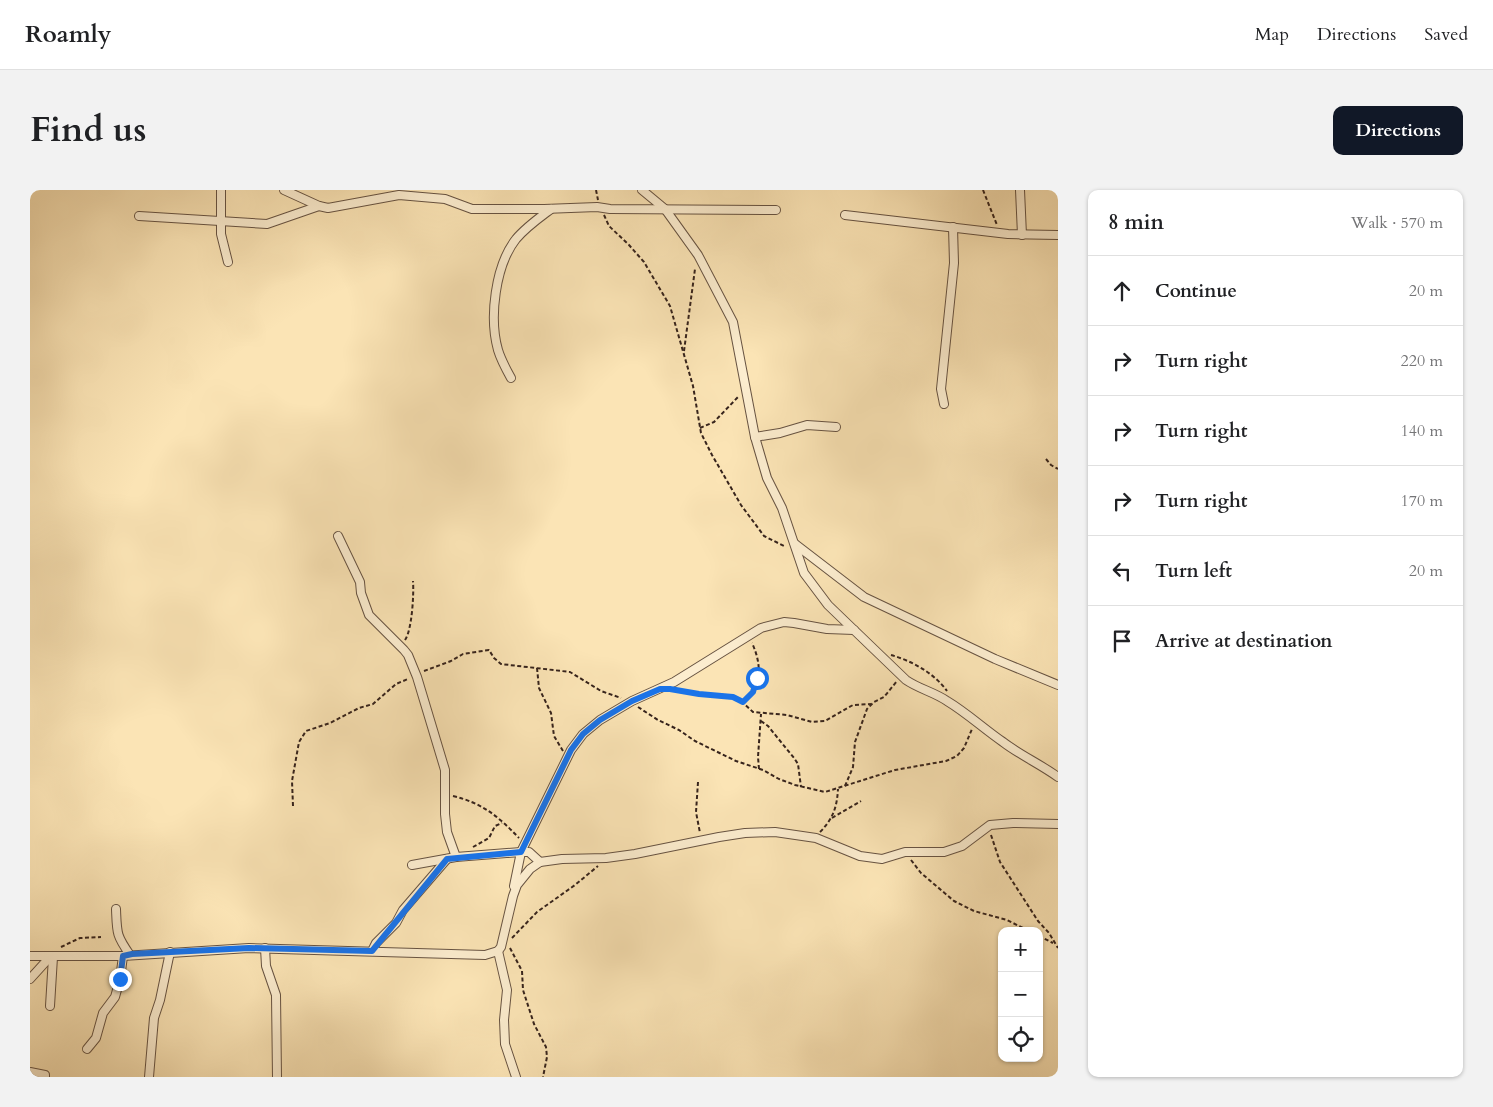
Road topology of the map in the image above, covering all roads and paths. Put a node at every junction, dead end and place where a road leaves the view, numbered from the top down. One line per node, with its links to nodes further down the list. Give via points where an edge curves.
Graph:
1 (221, 190): 13 (street)
2 (284, 190): 6 (street)
3 (642, 190): 9 (street)
4 (983, 190): 15 (path)
5 (1020, 190): 16 (street)
6 (319, 206): 8 (street, via 328,208 399,195 445,199 472,209); 13 (street, via 267,224)
7 (602, 208): 8 (street); 9 (street); 20 (path, via 609,226 636,252 663,293)
8 (552, 209): 21 (street, via 517,239 505,257 500,274 495,305 496,333 502,362)
9 (665, 209): 10 (street); 18 (street)
10 (776, 210)
11 (845, 215): 14 (street)
12 (139, 216): 13 (street)
13 (220, 222): 19 (street)
14 (953, 227): 15 (street); 23 (street, via 954,263 941,388)
15 (1000, 232): 16 (street)
16 (1022, 235): 17 (street)
17 (1058, 235)
18 (698, 255): 20 (path); 26 (street, via 733,322)
19 (228, 262)
20 (684, 353): 25 (path)
21 (511, 378)
22 (740, 395): 25 (path, via 714,422)
23 (944, 404)
24 (836, 427): 26 (street, via 806,425)
25 (700, 428): 30 (path, via 733,492 764,536)
26 (755, 437): 30 (street, via 767,478)
27 (1046, 459): 28 (path)
28 (1058, 469)
29 (338, 536): 34 (street, via 360,582 369,615)
30 (796, 548): 32 (street, via 804,573 828,605); 39 (street, via 831,570 864,597 995,660)
31 (413, 581): 34 (path, via 413,618 406,638)
32 (854, 630): 33 (street, via 784,622 760,628); 35 (street)
33 (747, 636): 41 (street, via 674,682); 42 (path, via 756,651 759,671 753,692)
34 (399, 645): 38 (street, via 408,656)
35 (874, 650): 37 (street); 44 (path, via 904,659 930,673 945,688)
36 (537, 668): 38 (path, via 501,664 491,651 478,651 432,667); 41 (path, via 570,672 601,691); 48 (path, via 539,688 551,713 554,736)
37 (901, 676): 43 (path, via 884,697); 44 (street)
38 (417, 678): 55 (street, via 445,770); 57 (path, via 396,684 373,704 306,731 299,742 292,781)
39 (1058, 686)
40 (677, 690): 42 (path, via 733,697)
41 (632, 701): 48 (street, via 583,734); 49 (path, via 695,741)
42 (743, 702): 45 (path, via 753,712)
43 (871, 704): 45 (path, via 853,706 832,718 818,721); 52 (path, via 855,742 853,767)
44 (955, 706): 46 (street)
45 (762, 713): 47 (path)
46 (976, 720): 50 (street, via 1002,742); 52 (path, via 957,756 895,770)
47 (761, 721): 49 (path); 53 (path, via 798,764)
48 (568, 756): 64 (street)
49 (759, 769): 53 (path)
50 (1058, 777)
51 (698, 782): 63 (path, via 696,812)
52 (846, 786): 54 (path)
53 (802, 787): 54 (path, via 825,792)
54 (838, 788): 58 (path)
55 (446, 794): 59 (path, via 482,806); 66 (street, via 448,832)
56 (861, 801): 58 (path)
57 (293, 806)
58 (832, 818): 62 (path)
59 (503, 822): 64 (path); 67 (path, via 495,826 491,836 473,846)
60 (1058, 824): 61 (street)
61 (990, 826): 65 (street, via 962,846 944,852); 78 (path, via 1000,862)
62 (816, 838): 63 (street, via 775,832); 65 (street, via 860,856 882,859)
63 (702, 840): 68 (street)
64 (523, 848): 67 (street); 70 (street); 72 (street)
65 (905, 852): 74 (path, via 921,873 954,901)
66 (456, 857): 67 (street); 69 (street)
67 (465, 857)
68 (606, 858): 70 (street); 77 (path)
69 (447, 859): 71 (street); 81 (street)
70 (540, 862): 72 (street, via 524,874)
71 (412, 865)
72 (513, 896): 77 (street)
73 (116, 910): 85 (street, via 118,935)
74 (1020, 927)
75 (101, 937): 86 (path, via 80,938 56,949)
76 (1043, 938): 78 (path)
77 (505, 941): 82 (street); 95 (path, via 522,971 523,990 534,1024 546,1047)
78 (1054, 943): 80 (path)
79 (265, 948): 81 (street); 83 (street); 93 (street, via 266,966 276,995)
80 (1058, 948)
81 (372, 951): 82 (street, via 485,955)
82 (498, 951): 94 (street, via 507,990 505,1044)
83 (170, 952): 85 (street); 92 (street, via 154,1018)
84 (30, 956): 86 (street)
85 (126, 956): 86 (street); 89 (street, via 115,997 103,1013 96,1038)
86 (50, 957): 87 (street); 88 (street)
87 (30, 979)
88 (50, 1006)
89 (87, 1049)
90 (30, 1072): 91 (street)
91 (45, 1077)
92 (148, 1077)
93 (277, 1077)
94 (516, 1077)
95 (543, 1077)

